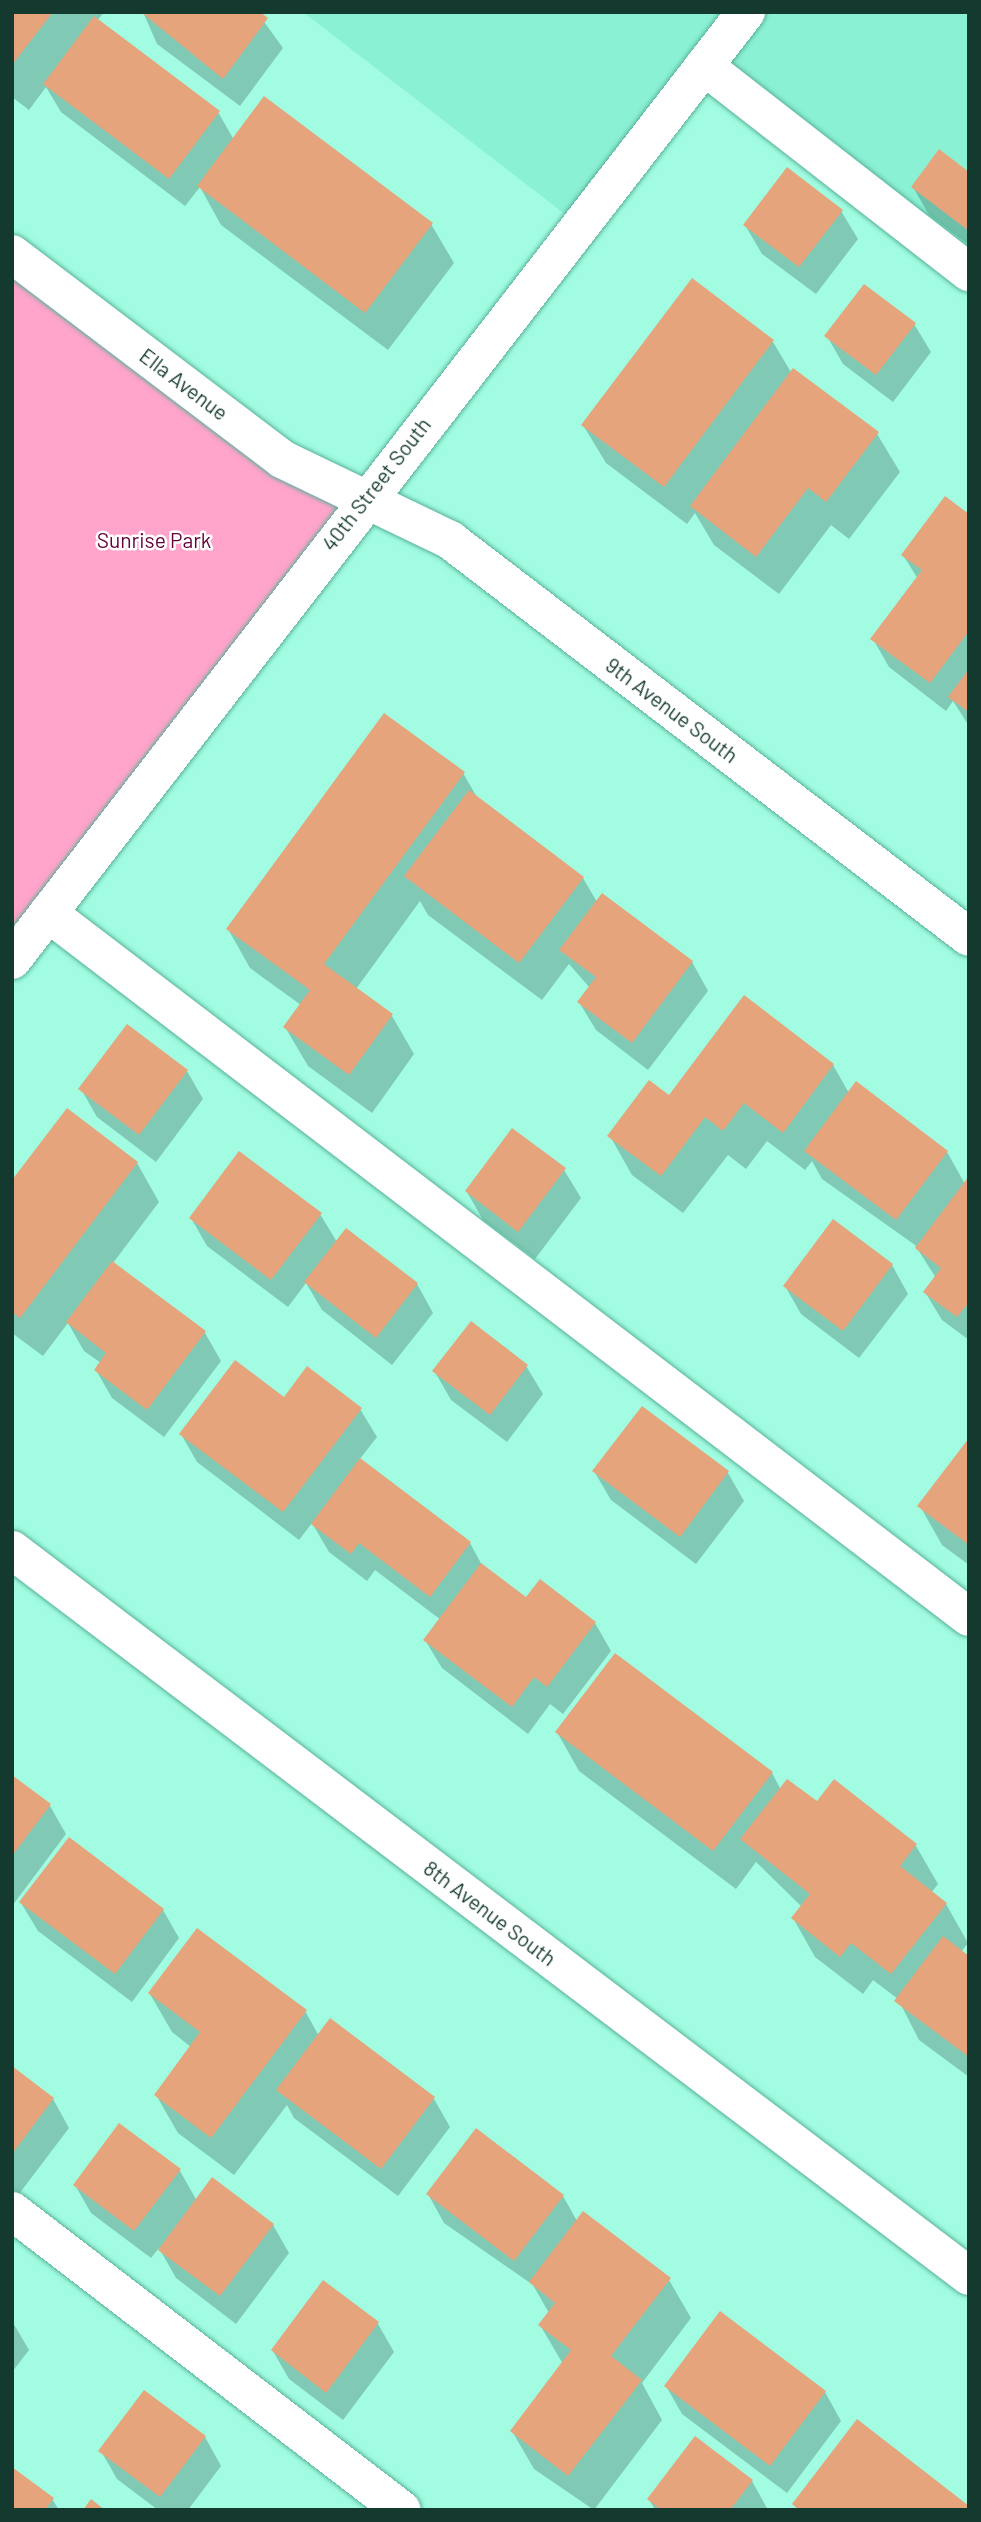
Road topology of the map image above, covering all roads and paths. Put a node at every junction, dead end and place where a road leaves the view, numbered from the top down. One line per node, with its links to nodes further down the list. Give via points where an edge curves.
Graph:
1 (746, 12): 2 (street, 40th Street South)
2 (704, 66): 4 (street); 5 (street, 40th Street South)
3 (12, 254): 5 (street, Ella Avenue, via 282,459)
4 (969, 272)
5 (365, 498): 6 (street, 40th Street South); 7 (street, 9th Avenue South, via 450,540)
6 (48, 914): 8 (street, 40th Street South); 10 (street)
7 (969, 937)
8 (12, 960)
9 (12, 1550): 12 (street, 8th Avenue South)
10 (969, 1617)
11 (12, 2211): 13 (street)
12 (969, 2276)
13 (401, 2510)

